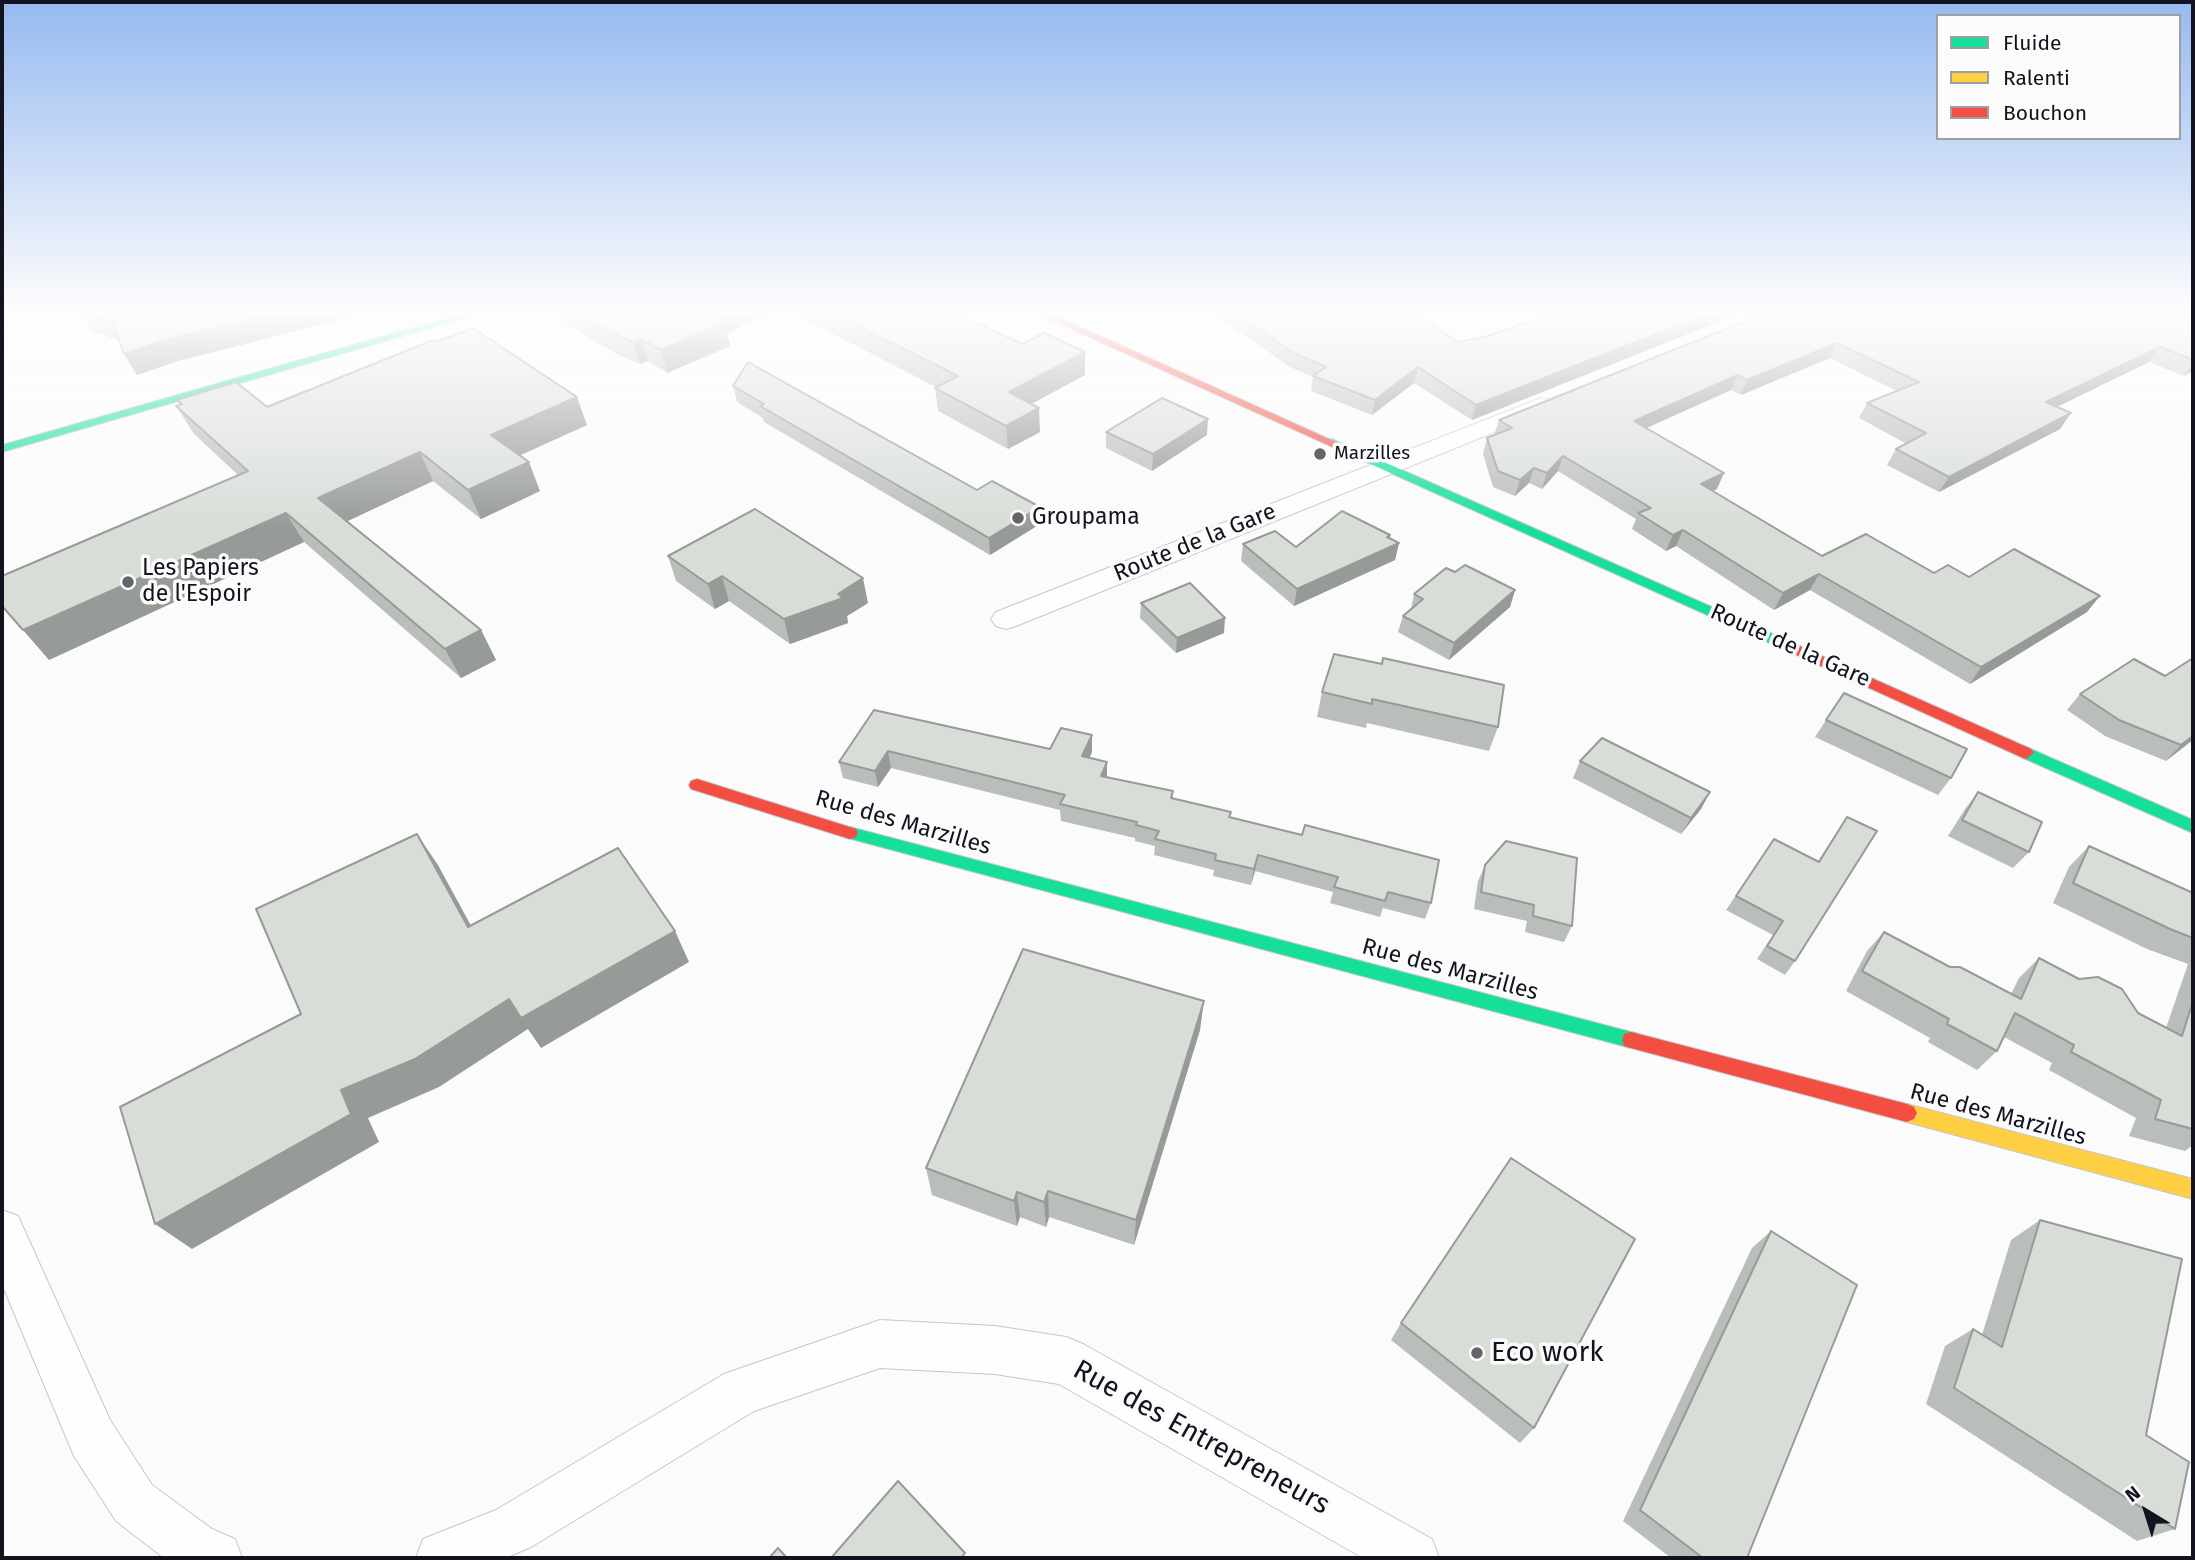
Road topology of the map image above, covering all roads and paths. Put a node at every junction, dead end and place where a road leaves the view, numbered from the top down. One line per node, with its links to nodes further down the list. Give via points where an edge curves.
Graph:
1 (233, 383): 4 (street)
2 (1197, 383): 5 (street, Route de la Gare)
3 (1562, 397): 5 (street)
4 (2, 449)
5 (1386, 467): 6 (street, Route de la Gare); 8 (street, Route de la Gare)
6 (1006, 619)
7 (697, 785): 9 (street, Rue des Marzilles, via 882,843)
8 (2193, 827)
9 (2193, 1189)
10 (2, 1232): 11 (street, via 92,1438 134,1503 193,1548)
11 (216, 1558)
12 (442, 1558): 13 (street, Rue des Entrepreneurs, via 513,1529 741,1391 880,1344 995,1350 1066,1361)
13 (1413, 1558)

